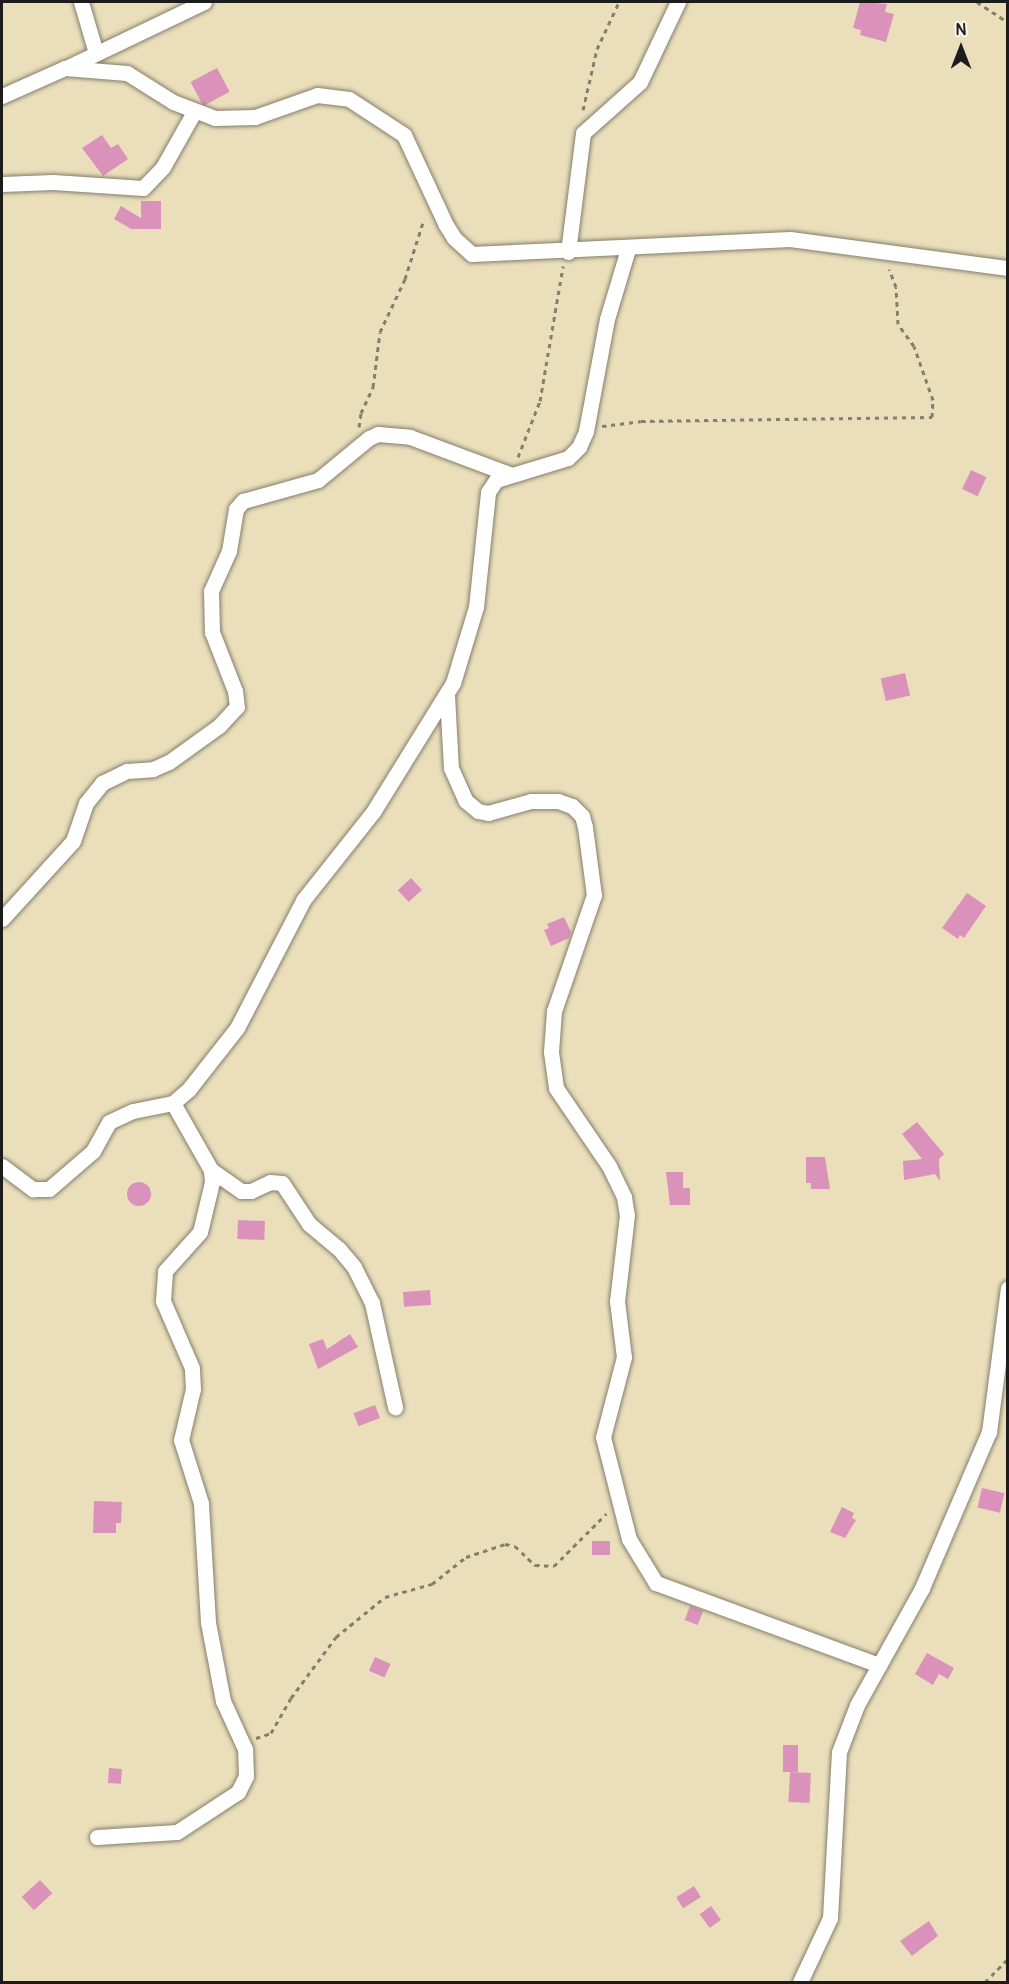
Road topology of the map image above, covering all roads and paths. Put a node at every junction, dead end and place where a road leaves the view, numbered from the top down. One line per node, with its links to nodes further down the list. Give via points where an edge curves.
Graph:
1 (81, 2): 7 (street)
2 (204, 2): 7 (street)
3 (619, 2): 11 (path, via 594,60 582,118)
4 (678, 2): 11 (street, via 640,82)
5 (977, 2): 6 (path)
6 (1008, 22)
7 (96, 53): 8 (street)
8 (65, 68): 9 (street); 10 (street, via 127,72)
9 (2, 96)
10 (194, 112): 12 (street, via 163,167 143,188 53,182); 13 (street, via 241,120 317,95 349,99 404,135)
11 (583, 133): 15 (street)
12 (2, 184)
13 (432, 194): 15 (street, via 454,238 472,254); 19 (path, via 407,273 380,332 373,387 359,420 360,429)
14 (628, 249): 15 (street); 16 (street, via 790,239); 18 (street, via 607,319)
15 (568, 252): 20 (path, via 555,295 540,401 528,439)
16 (882, 253): 17 (street); 18 (path, via 896,282 898,324 914,346 933,400 932,417 641,421)
17 (1008, 268)
18 (586, 431): 20 (street, via 568,458)
19 (369, 438): 20 (street, via 390,434 410,437); 22 (street, via 325,476 254,496 236,509 229,551 211,591 210,610 212,632 236,691 237,707 219,726 169,762 153,770 127,771 102,783 86,802 73,841)
20 (509, 474): 21 (street, via 496,480 484,506 476,607)
21 (447, 695): 23 (street, via 373,812 304,899 237,1028 201,1077); 29 (street, via 451,768 466,801 478,811 488,813 531,801 558,801 572,806 582,816 585,827 594,895 554,1011 552,1052 556,1088 609,1166 624,1197 627,1215 617,1301 624,1357 603,1437)
22 (2, 919)
23 (173, 1102): 24 (street, via 118,1115 104,1128 89,1156 49,1189 33,1189); 25 (street)
24 (2, 1166)
25 (211, 1170): 28 (street, via 241,1191 270,1182 282,1183 309,1224 354,1267 372,1303); 31 (street, via 211,1196 204,1224 165,1271 163,1301 192,1368 193,1389 181,1440 201,1503 205,1604 223,1701)
26 (1008, 1288): 27 (street)
27 (1004, 1365): 30 (street, via 990,1432 922,1588)
28 (395, 1407)
29 (617, 1492): 30 (street, via 629,1539 656,1583); 31 (path, via 600,1521 554,1566 535,1565 515,1546 505,1544 466,1557 432,1584 381,1600 336,1637 291,1698 271,1733)
30 (879, 1665): 34 (street, via 846,1728 839,1752 830,1918)
31 (242, 1739): 32 (street, via 246,1776 238,1792 177,1832)
32 (97, 1837)
33 (1008, 1959): 35 (path)
34 (800, 1983)
35 (985, 1983)

